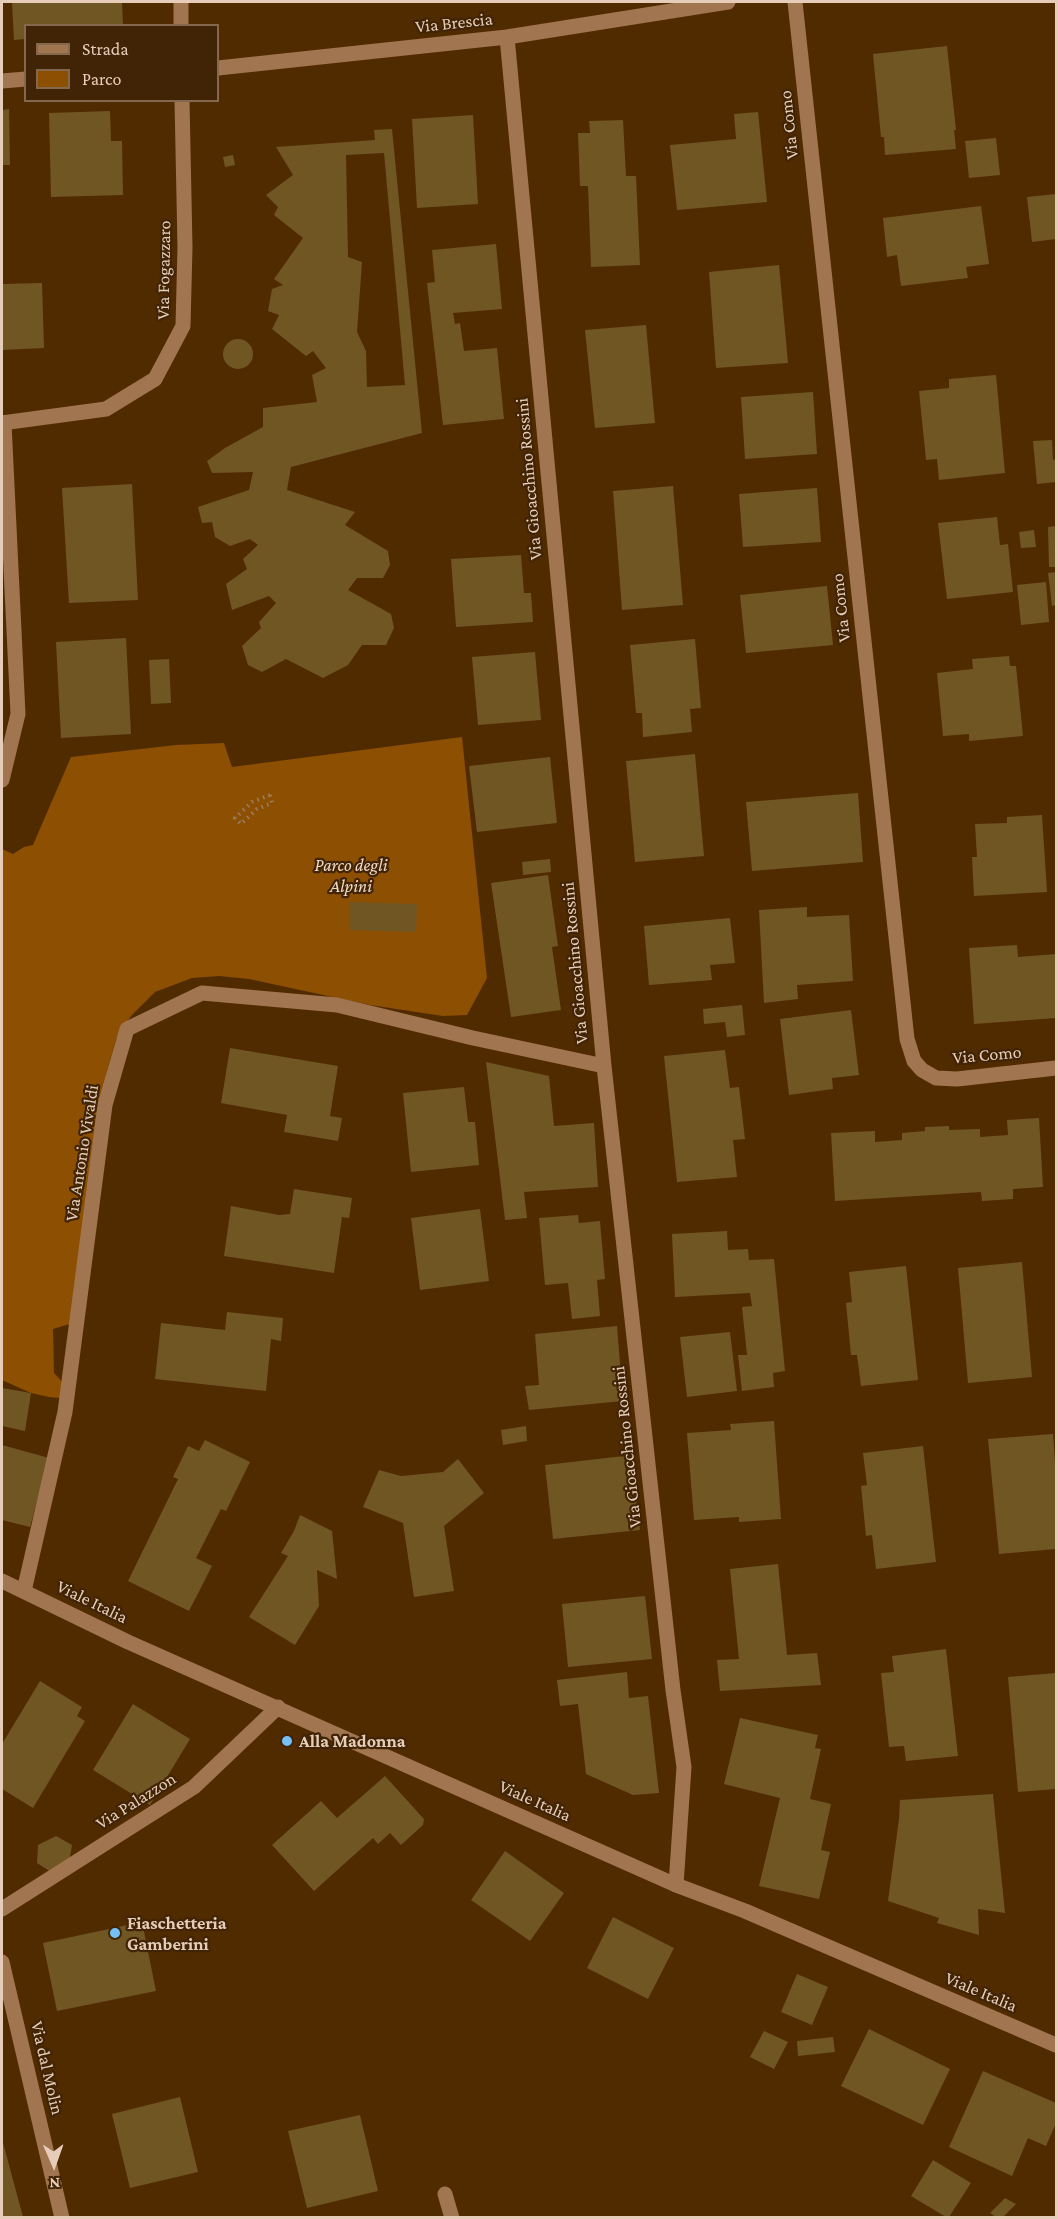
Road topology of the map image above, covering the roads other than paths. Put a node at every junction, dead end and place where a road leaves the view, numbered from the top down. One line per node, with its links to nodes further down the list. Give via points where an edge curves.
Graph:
1 (181, 2): 4 (street)
2 (728, 2): 5 (street, Via Brescia)
3 (795, 2): 13 (street, Via Como, via 907,1039 914,1061 936,1078)
4 (181, 24)
5 (507, 37): 6 (street, Via Brescia); 12 (street, Via Gioacchino Rossini)
6 (219, 68)
7 (24, 80): 8 (street)
8 (2, 81)
9 (182, 102): 10 (street, Via Fogazzaro, via 183,326 154,379 106,409)
10 (3, 423): 11 (street, via 18,714)
11 (2, 780)
12 (604, 1066): 15 (street, Via Antonio Vivaldi, via 337,1005 202,993 128,1029 105,1105 65,1412); 17 (street, Via Gioacchino Rossini, via 684,1767)
13 (1056, 1068)
14 (2, 1581): 15 (street, Viale Italia)
15 (24, 1591): 16 (street, Viale Italia, via 128,1642)
16 (278, 1707): 17 (street, Viale Italia); 18 (street, Via Palazzon, via 194,1787)
17 (676, 1885): 20 (street, Viale Italia)
18 (2, 1909)
19 (2, 1962): 22 (street, Via dal Molin)
20 (1056, 2045)
21 (445, 2194): 23 (street)
22 (62, 2217)
23 (452, 2217)

